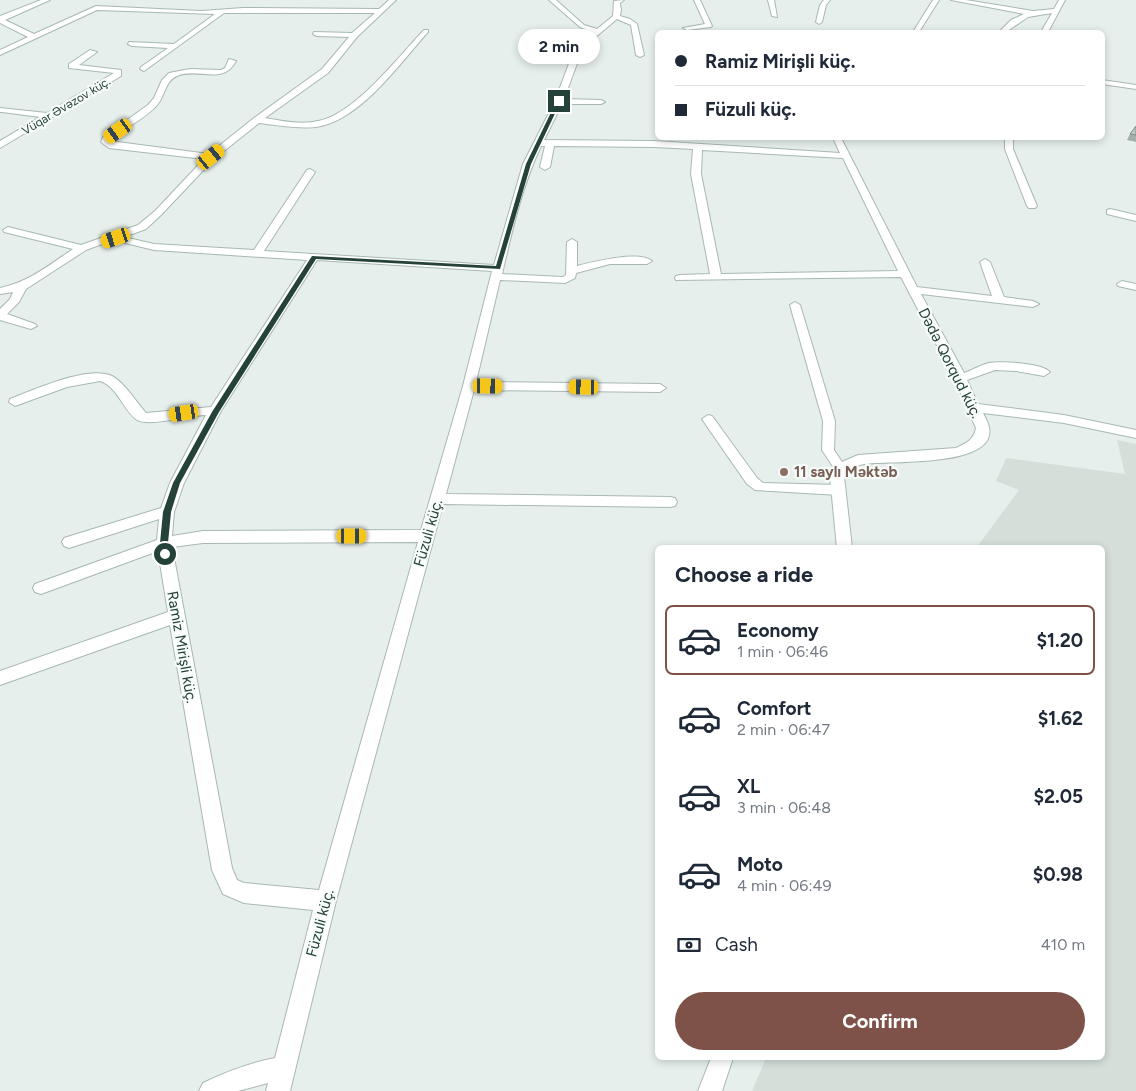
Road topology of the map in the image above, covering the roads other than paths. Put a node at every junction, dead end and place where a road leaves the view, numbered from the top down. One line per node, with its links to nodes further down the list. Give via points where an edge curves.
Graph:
1 (47, 0): 16 (street)
2 (113, 0): 15 (street)
3 (237, 0): 18 (street)
4 (270, 0): 17 (street)
5 (393, 0): 19 (street)
6 (552, 0): 32 (street, via 582,26)
7 (617, 0): 23 (street)
8 (697, 0): 27 (street, via 709,26)
9 (772, 0): 22 (street)
10 (827, 0): 25 (street)
11 (936, 0): 28 (street)
12 (954, 0): 21 (street)
13 (1062, 0): 20 (street)
14 (9, 8): 16 (street)
15 (96, 8): 18 (street); 35 (street)
16 (18, 10): 24 (street)
17 (259, 10): 18 (street); 19 (street)
18 (223, 11): 37 (street)
19 (382, 11): 34 (street)
20 (1054, 11): 21 (street); 30 (street)
21 (1033, 14): 29 (street, via 1014,21)
22 (775, 16)
23 (616, 17): 32 (street, Füzuli küç.); 40 (street, via 634,24)
24 (1, 18): 26 (street)
25 (820, 22)
26 (4, 26): 35 (street)
27 (687, 28)
28 (917, 30)
29 (1004, 30)
30 (1046, 30)
31 (426, 31): 49 (street, via 360,100 328,121 312,125)
32 (597, 31): 45 (street, Füzuli küç., via 575,58)
33 (316, 34): 34 (street)
34 (354, 36): 49 (street, via 325,71)
35 (34, 37): 39 (street)
36 (132, 44): 37 (street)
37 (175, 46): 42 (street)
38 (93, 52): 48 (street, Vüqar Əvəzov küç., via 72,66 118,74)
39 (0, 53)
40 (640, 55)
41 (232, 61): 57 (street, via 222,72 170,76 158,100 105,142)
42 (144, 69)
43 (1105, 82): 44 (street)
44 (1136, 87)
45 (559, 101): 46 (street); 54 (street, Füzuli küç.)
46 (601, 102)
47 (2, 110): 48 (street)
48 (50, 116): 53 (street, Vüqar Əvəzov küç.)
49 (257, 120): 57 (street)
50 (838, 140): 56 (street, Dədə Qorqud küç.)
51 (1008, 140): 60 (street)
52 (657, 141): 54 (street); 55 (street)
53 (2, 143)
54 (544, 143): 58 (street); 72 (street, Füzuli küç., via 519,192)
55 (698, 146): 56 (street); 75 (street, via 696,174)
56 (847, 156): 73 (street, Dədə Qorqud küç.)
57 (211, 157): 64 (street, via 149,221)
58 (545, 167)
59 (310, 172): 67 (street)
60 (1032, 206)
61 (1110, 212): 62 (street)
62 (1136, 218)
63 (8, 230): 66 (street)
64 (116, 238): 66 (street); 67 (street, via 154,247)
65 (572, 242): 71 (street)
66 (82, 248): 77 (street)
67 (257, 253): 68 (street)
68 (314, 257): 72 (street); 92 (street, Ramiz Mirişli küç.)
69 (647, 261): 71 (street, via 610,261)
70 (984, 262): 81 (street)
71 (571, 271): 72 (street, via 565,280)
72 (497, 272): 88 (street, Füzuli küç.)
73 (904, 274): 75 (street); 79 (street, Dədə Qorqud küç.)
74 (680, 278): 75 (street)
75 (716, 278)
76 (1122, 284): 78 (street)
77 (21, 287): 80 (street); 84 (street, via 15,300)
78 (1136, 287)
79 (913, 290): 81 (street); 87 (street, Dədə Qorqud küç.)
80 (0, 291)
81 (998, 299): 82 (street)
82 (1033, 304)
83 (795, 305): 95 (lane, via 829,420 826,445)
84 (0, 315): 85 (street)
85 (31, 326)
86 (1044, 372): 87 (street, via 999,366)
87 (960, 378): 91 (street, Dədə Qorqud küç.)
88 (469, 386): 89 (street); 97 (street, Füzuli küç.)
89 (660, 388)
90 (15, 402): 92 (street, via 99,375 108,378 142,417)
91 (974, 408): 94 (street, via 1064,419); 95 (street, Dədə Qorqud küç., via 983,428 981,438 960,452 858,460)
92 (215, 412): 99 (street, Ramiz Mirişli küç., via 176,483)
93 (708, 419): 96 (lane, via 752,481 760,487)
94 (1136, 434)
95 (840, 468): 96 (street, via 837,476)
96 (839, 490): 103 (street)
97 (438, 499): 98 (street); 100 (street, Füzuli küç.)
98 (670, 502)
99 (167, 512): 101 (street); 102 (street, Ramiz Mirişli küç.)
100 (427, 536): 102 (street, via 203,537); 107 (street, Füzuli küç.)
101 (69, 542)
102 (164, 543): 104 (street); 105 (street, Ramiz Mirişli küç.)
103 (845, 545)
104 (41, 588)
105 (176, 616): 106 (street); 107 (street, Ramiz Mirişli küç., via 222,870 230,887 244,893)
106 (0, 678)
107 (326, 901): 109 (street, Füzuli küç.)
108 (721, 1060): 111 (street)
109 (280, 1080): 110 (street, via 263,1071)
110 (211, 1091)
111 (710, 1091)

